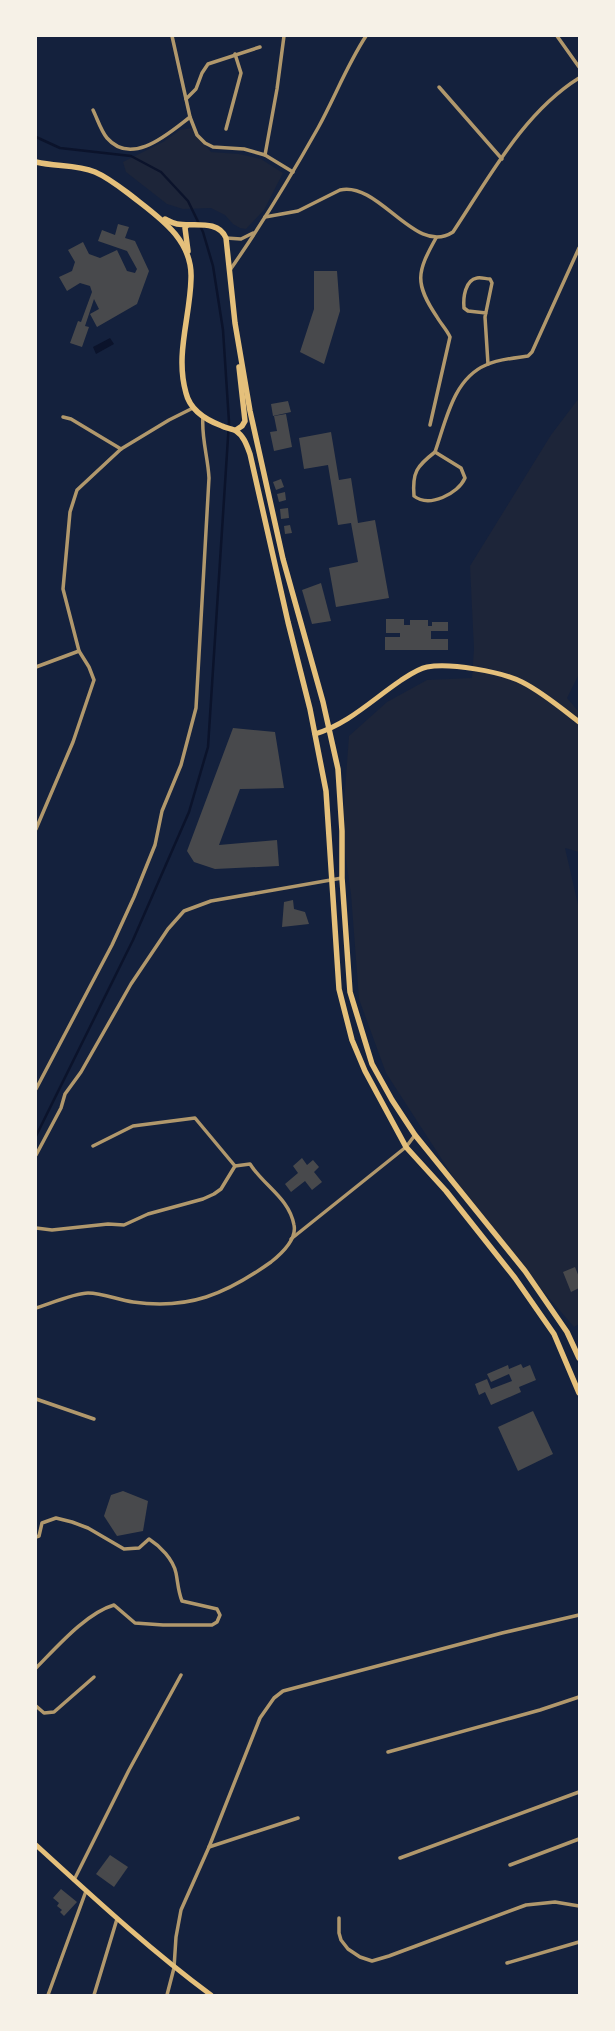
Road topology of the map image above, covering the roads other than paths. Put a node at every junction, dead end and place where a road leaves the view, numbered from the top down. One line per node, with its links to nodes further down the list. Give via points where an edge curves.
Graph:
1 (172, 36): 10 (street)
2 (284, 36): 14 (street)
3 (366, 36): 17 (street)
4 (557, 36): 7 (street)
5 (260, 47): 6 (street)
6 (235, 54): 10 (street, via 208,64 196,89); 13 (street, via 241,73)
7 (579, 68)
8 (579, 78): 15 (street, via 567,85 548,103)
9 (439, 87): 15 (street)
10 (186, 99): 12 (street)
11 (93, 110): 12 (street, via 106,138 126,148 149,146)
12 (190, 117): 14 (street, via 197,135 205,143)
13 (226, 129)
14 (265, 155): 17 (street)
15 (502, 159): 23 (street, via 453,232)
16 (36, 162): 18 (main road, via 77,166 95,172)
17 (293, 172): 19 (street)
18 (151, 211): 20 (main road, via 175,224); 25 (main road, via 174,231)
19 (265, 217): 21 (street); 23 (street, via 298,211 340,190 348,189 363,193 424,235)
20 (191, 225): 22 (main road, via 210,225 220,229); 25 (main road, via 185,228)
21 (254, 233): 22 (street, via 241,239); 26 (street)
22 (226, 238): 26 (main road)
23 (436, 238): 33 (street, via 420,272 421,287 431,309 450,338)
24 (579, 248): 29 (street, via 532,352 528,356)
25 (190, 261): 30 (main road, via 191,279 181,370 186,394)
26 (229, 271): 28 (main road)
27 (486, 313): 27 (street, via 468,311 464,308 467,286 470,281 477,278 490,279 492,283); 29 (street)
28 (235, 323): 34 (main road, via 245,421); 40 (main road, via 250,411 283,559)
29 (488, 364): 36 (street, via 464,379)
30 (193, 408): 32 (main road); 35 (street)
31 (62, 416): 35 (street)
32 (203, 416): 34 (main road); 45 (street, via 202,435 209,478 196,708 181,765 162,811 145,872 112,945)
33 (430, 425)
34 (234, 430): 41 (main road, via 247,444 250,454)
35 (121, 449): 37 (street, via 77,490 70,512 63,589)
36 (435, 452): 36 (street, via 420,464 414,476 414,496 418,499 451,495 464,478 461,468)
37 (79, 651): 38 (street); 42 (street, via 94,680)
38 (36, 667)
39 (579, 722): 40 (main road, via 523,682 507,676 441,665 411,674)
40 (330, 730): 41 (main road); 43 (main road, via 338,769)
41 (316, 734): 44 (main road, via 326,791)
42 (36, 829)
43 (342, 878): 44 (street); 46 (main road, via 350,992 372,1064)
44 (332, 879): 48 (main road, via 340,990 352,1040 365,1071); 49 (street, via 211,900 184,911 168,929 131,984 81,1072 65,1094 61,1108)
45 (36, 1089)
46 (416, 1135): 48 (street); 54 (main road, via 525,1271 567,1332)
47 (93, 1146): 50 (street, via 133,1126 195,1118)
48 (406, 1147): 52 (street); 55 (main road, via 446,1191 519,1284 554,1334)
49 (36, 1155)
50 (235, 1166): 51 (street, via 221,1189 214,1194 148,1214 124,1225 108,1224 52,1230); 52 (street, via 250,1164 280,1197 294,1226)
51 (36, 1228)
52 (291, 1239): 53 (street, via 278,1256 243,1282 205,1298 161,1304 133,1302 86,1293)
53 (36, 1308)
54 (579, 1358)
55 (579, 1393)
56 (36, 1399): 57 (street)
57 (94, 1419)
58 (38, 1536): 60 (street, via 42,1523 56,1518 88,1528 124,1549 139,1548 149,1539 161,1547 176,1571 182,1601 217,1609 220,1615 217,1622 212,1625 135,1623 114,1605 108,1606 81,1625)
59 (579, 1615): 70 (street, via 283,1691 274,1698 260,1718)
60 (36, 1668)
61 (181, 1675): 73 (street, via 129,1770)
62 (94, 1677): 64 (street, via 54,1712 44,1713)
63 (579, 1697): 65 (street)
64 (36, 1706)
65 (388, 1752)
66 (579, 1792): 71 (street)
67 (298, 1818): 70 (street)
68 (579, 1839): 72 (street)
69 (36, 1845): 73 (main road)
70 (209, 1847): 80 (street, via 181,1910)
71 (400, 1858)
72 (510, 1865)
73 (74, 1880): 74 (main road)
74 (86, 1891): 77 (main road); 81 (street)
75 (579, 1906): 76 (street, via 555,1902 526,1905 372,1961 360,1957 344,1945 338,1933)
76 (339, 1918)
77 (117, 1919): 80 (main road); 82 (street)
78 (579, 1942): 79 (street)
79 (507, 1963)
80 (174, 1968): 83 (street); 84 (main road)
81 (48, 1995)
82 (94, 1995)
83 (167, 1995)
84 (211, 1995)

